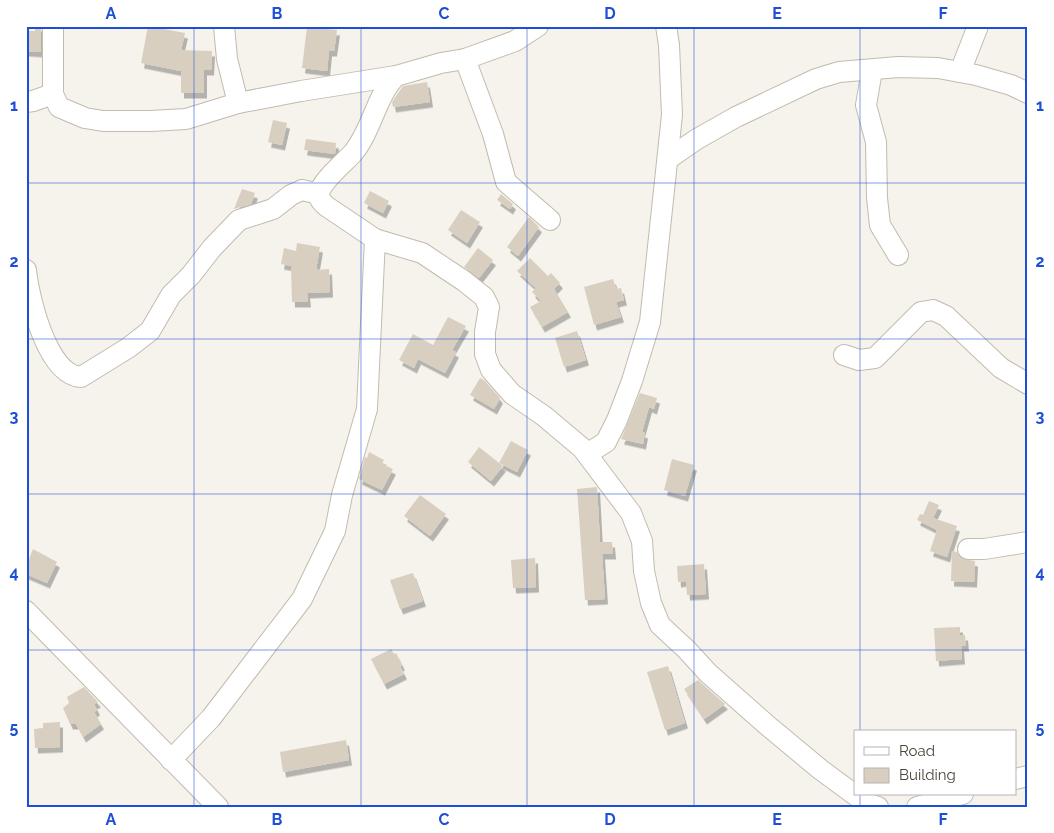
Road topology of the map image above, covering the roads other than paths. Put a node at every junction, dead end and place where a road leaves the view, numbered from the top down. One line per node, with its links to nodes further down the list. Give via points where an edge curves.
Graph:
1 (54, 26): 11 (street)
2 (224, 26): 13 (street, via 227,59)
3 (538, 26): 6 (street, via 514,40)
4 (666, 26): 14 (street, via 672,115)
5 (978, 26): 8 (street)
6 (465, 59): 9 (street); 16 (street, via 493,134 506,182)
7 (872, 70): 8 (street, via 898,66); 14 (street, via 839,72 816,79 736,117); 18 (street, via 866,106 876,142 880,225)
8 (960, 72): 10 (street)
9 (396, 76): 13 (street); 15 (street, via 389,83 354,152 337,168)
10 (1028, 93)
11 (53, 94): 12 (street); 13 (street, via 59,108 103,121 186,119)
12 (26, 102)
13 (238, 103)
14 (668, 159): 22 (street, via 650,322 617,420 606,442)
15 (319, 194): 17 (street, via 326,206); 19 (street, via 302,190 273,209 239,220 171,295 150,331 81,377 73,377 64,371 40,331)
16 (550, 220)
17 (375, 239): 22 (street, via 422,253 484,297 489,307 485,354 491,370 512,394 544,416); 26 (street, via 367,409 335,531 302,598 211,718)
18 (898, 255)
19 (26, 270)
20 (844, 355): 21 (street, via 859,360 875,358 920,312 933,310 946,316 1001,368)
21 (1028, 384)
22 (587, 454): 27 (street, via 631,513 642,541 646,579 660,625 768,726)
23 (1028, 542): 24 (street)
24 (968, 549)
25 (26, 611): 26 (street)
26 (171, 760): 30 (street)
27 (854, 794)
28 (857, 796): 31 (street)
29 (955, 796): 32 (street)
30 (218, 807)
31 (878, 807)
32 (917, 807)

